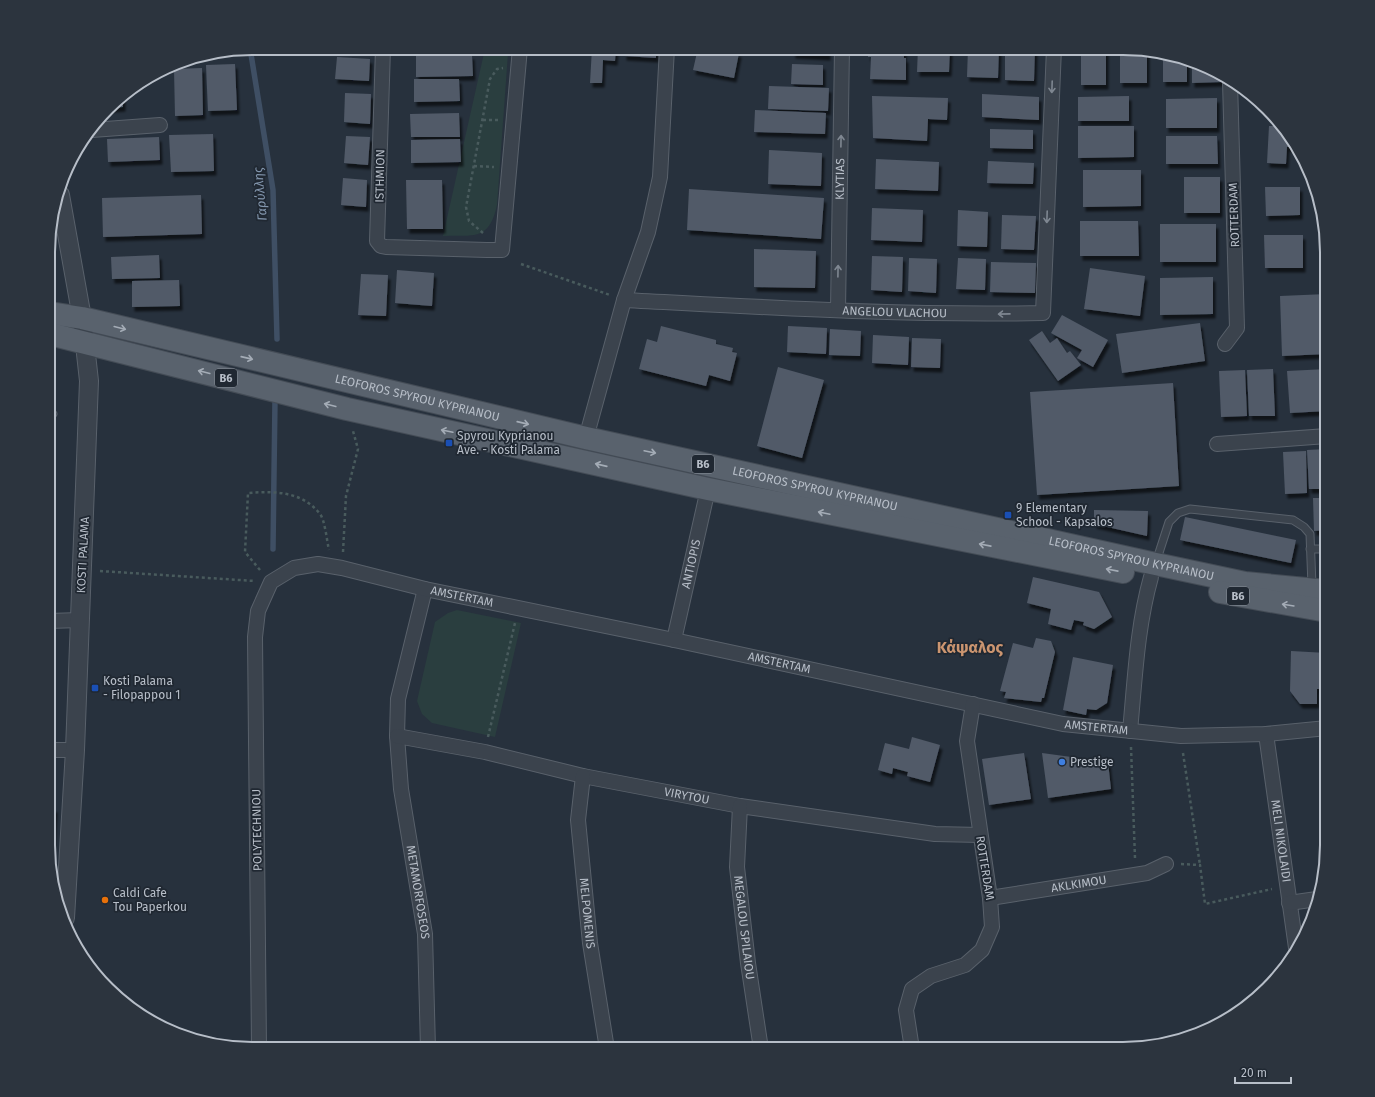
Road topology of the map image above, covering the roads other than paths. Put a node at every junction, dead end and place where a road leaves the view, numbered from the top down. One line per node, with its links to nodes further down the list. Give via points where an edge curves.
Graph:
1 (383, 55): 2 (street, ISTHMION, via 378,242 386,247 502,250)
2 (520, 55)
3 (667, 55): 10 (street, via 660,177 648,232)
4 (842, 55): 11 (street, KLYTIAS, one-way to 4)
5 (1054, 55): 11 (street, ANGELOU VLACHOU, one-way to 11, via 1043,313)
6 (1230, 87): 16 (street, ROTTERDAM, via 1237,328)
7 (160, 125): 8 (street)
8 (98, 130)
9 (61, 203): 13 (street, KOSTI PALAMA)
10 (624, 300): 11 (street, ANGELOU VLACHOU); 18 (street)
11 (838, 310)
12 (55, 314): 13 (main road, LEOFOROS SPYROU KYPRIANOU / B6)
13 (82, 318): 15 (street, KOSTI PALAMA); 18 (main road, LEOFOROS SPYROU KYPRIANOU / B6, one-way to 18)
14 (55, 335): 15 (main road, LEOFOROS SPYROU KYPRIANOU / B6)
15 (84, 342): 20 (main road, LEOFOROS SPYROU KYPRIANOU / B6, one-way to 15, via 347,409); 28 (street, KOSTI PALAMA, via 89,381)
16 (1225, 344)
17 (1320, 437): 19 (street)
18 (586, 438): 23 (main road, LEOFOROS SPYROU KYPRIANOU / B6, one-way to 23)
19 (1217, 444)
20 (708, 489): 23 (main road, LEOFOROS SPYROU KYPRIANOU / B6, one-way to 20); 30 (street, ANTIOPIS)
21 (1310, 549): 22 (lane); 23 (lane, via 1310,534 1293,520 1190,509 1178,513 1169,522); 25 (lane)
22 (1320, 549)
23 (1153, 570): 25 (main road, LEOFOROS SPYROU KYPRIANOU / B6); 26 (main road, LEOFOROS SPYROU KYPRIANOU / B6, one-way to 23, via 1249,599); 33 (street, via 1143,605)
24 (425, 589): 27 (street, AMSTERTAM, via 318,564 294,568 271,582); 30 (street, AMSTERTAM); 35 (street, METAMORFOSEOS, via 398,699)
25 (1319, 590)
26 (1320, 610)
27 (258, 611): 47 (street, POLYTECHNIOU, via 255,637)
28 (80, 620): 29 (street); 37 (street, KOSTI PALAMA)
29 (55, 621)
30 (674, 640): 31 (street, AMSTERTAM)
31 (973, 704): 33 (street, AMSTERTAM, via 1063,724); 40 (street, ROTTERDAM, via 967,741)
32 (1320, 729): 34 (street, AMSTERTAM)
33 (1130, 730): 34 (street, AMSTERTAM, via 1181,736)
34 (1266, 734): 44 (street, MELI NIKOLAIDI)
35 (397, 736): 38 (street, VIRYTOU, via 485,752); 48 (street, METAMORFOSEOS, via 401,789 424,934)
36 (55, 750): 37 (street)
37 (75, 750): 45 (street, KOSTI PALAMA)
38 (583, 776): 39 (street, VIRYTOU); 49 (street, MELPOMENIS, via 578,820 590,943)
39 (740, 806): 40 (street, VIRYTOU, via 935,834); 50 (street, MEGALOU SPILAIOU, via 737,867)
40 (980, 835): 42 (street, ROTTERDAM)
41 (1166, 864): 42 (street, AKLKIMOU, via 1147,873)
42 (990, 898): 51 (street, ROTTERDAM, via 992,927 982,950 965,965 931,976 912,989 906,1010)
43 (1312, 900): 44 (street)
44 (1288, 903): 46 (street, MELI NIKOLAIDI)
45 (65, 907)
46 (1295, 941)
47 (259, 1042)
48 (428, 1042)
49 (606, 1042)
50 (760, 1042)
51 (911, 1042)

